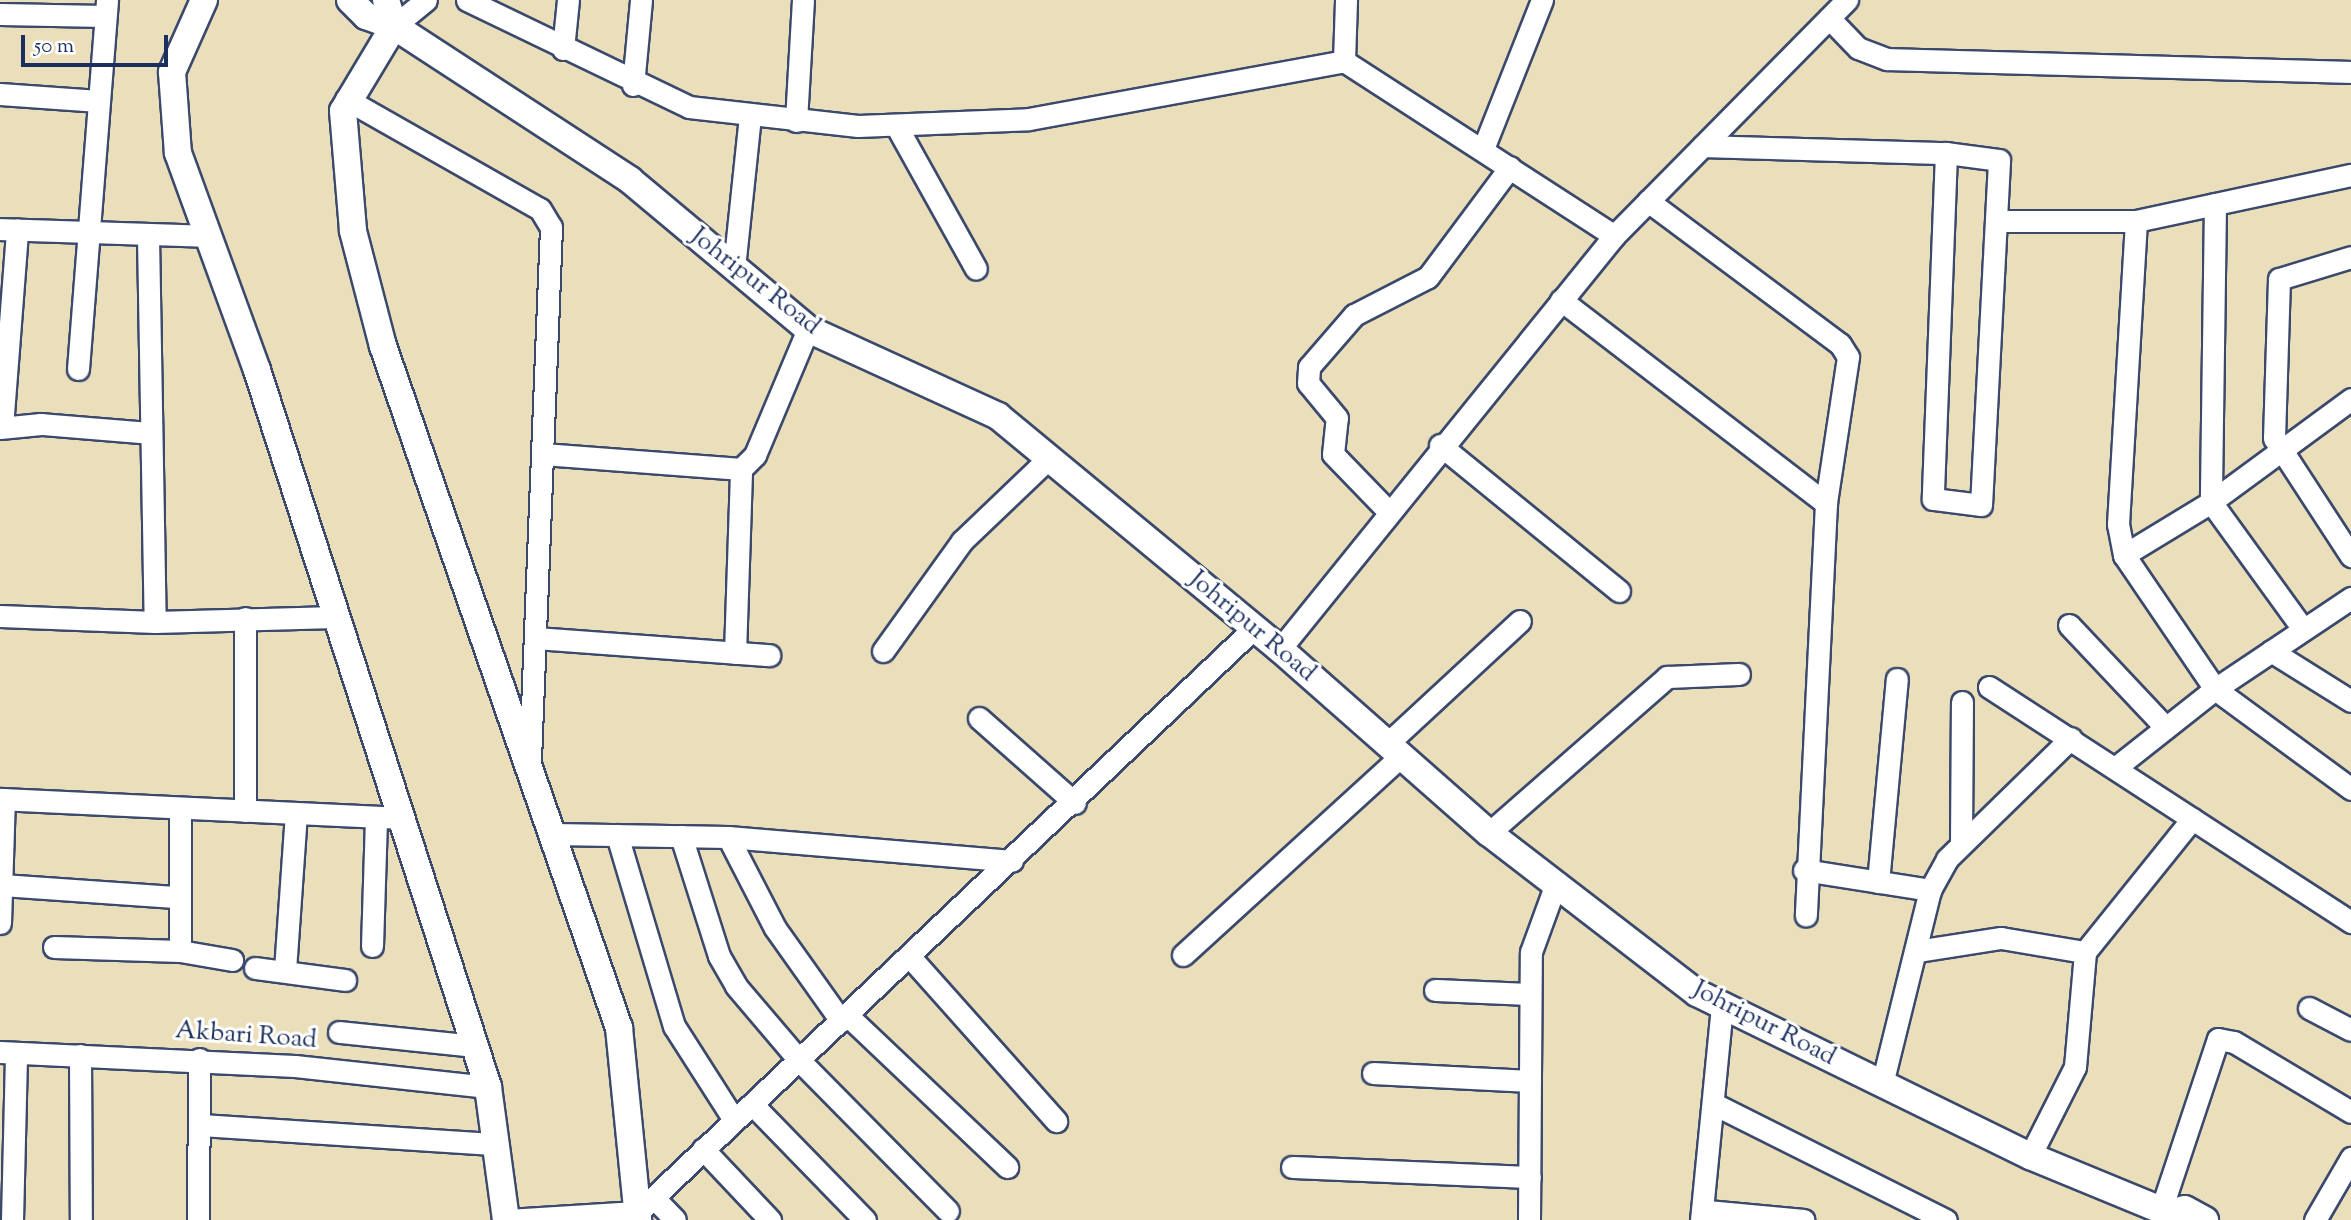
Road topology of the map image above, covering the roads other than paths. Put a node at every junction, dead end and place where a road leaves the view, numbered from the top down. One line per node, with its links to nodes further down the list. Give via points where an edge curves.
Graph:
1 (204, 0): 37 (street, via 172,72 171,111 178,153)
2 (426, 0): 14 (street)
3 (467, 0): 15 (street)
4 (568, 0): 15 (street)
5 (641, 0): 18 (street)
6 (803, 0): 23 (street)
7 (1346, 0): 16 (street)
8 (1542, 0): 26 (street)
9 (1847, 0): 13 (street)
10 (368, 5): 14 (street)
11 (106, 8): 12 (street); 21 (street)
12 (0, 14)
13 (1829, 18): 17 (street, via 1858,48 1886,59); 25 (street)
14 (394, 26): 20 (street); 40 (street, Johripur Road, via 630,180)
15 (563, 49): 18 (street)
16 (1344, 61): 24 (street, via 1029,119); 26 (street)
17 (2351, 72)
18 (633, 85): 22 (street, via 689,107)
19 (0, 94): 21 (street)
20 (346, 99): 50 (street, via 547,216 552,239); 84 (street, via 346,190 362,272)
21 (99, 101): 35 (street)
22 (750, 115): 23 (street); 40 (street)
23 (796, 121): 24 (street)
24 (897, 127): 41 (street)
25 (1703, 146): 27 (street); 30 (street)
26 (1483, 149): 28 (street)
27 (1946, 153): 32 (street, via 2000,160); 32 (street, via 1933,499 1981,505)
28 (1510, 167): 38 (street); 55 (street, via 1429,277 1354,315 1309,367 1308,383 1337,418 1333,454)
29 (2351, 175): 31 (street)
30 (1648, 201): 38 (street); 54 (street, via 1846,349)
31 (2215, 204): 33 (street); 53 (street)
32 (1996, 221): 33 (street)
33 (2136, 221): 56 (street, via 2118,524)
34 (8, 229): 35 (street); 46 (street)
35 (87, 234): 36 (street); 44 (street)
36 (148, 236): 37 (street); 47 (street)
37 (208, 236): 61 (street)
38 (1614, 236): 42 (street)
39 (2351, 257): 49 (street, via 2279,279 2274,439)
40 (734, 268): 43 (street, Johripur Road)
41 (976, 269)
42 (1561, 300): 48 (street); 54 (street)
43 (808, 329): 51 (street, Johripur Road, via 998,416); 52 (street, via 755,455)
44 (78, 369)
45 (2351, 400): 49 (street)
46 (1, 428): 47 (street)
47 (151, 433): 64 (street)
48 (1440, 444): 55 (street); 58 (street)
49 (2283, 452): 53 (street); 57 (street)
50 (543, 454): 52 (street); 68 (street)
51 (1049, 458): 66 (street, Johripur Road); 70 (street, via 962,541)
52 (741, 469): 72 (street)
53 (2211, 502): 56 (street); 67 (street)
54 (1826, 503): 101 (street)
55 (1388, 511): 69 (street)
56 (2124, 555): 77 (street)
57 (2351, 556)
58 (1619, 591)
59 (2351, 598): 67 (street)
60 (0, 616): 64 (street)
61 (335, 617): 62 (street); 92 (street)
62 (245, 618): 64 (street); 90 (street)
63 (1520, 621): 83 (street)
64 (155, 622)
65 (2069, 625): 81 (street)
66 (1254, 628): 69 (street, Johripur Road); 88 (street)
67 (2303, 629): 71 (street)
68 (536, 638): 72 (street); 84 (street)
69 (1280, 649): 83 (street, Johripur Road)
70 (883, 651)
71 (2271, 651): 77 (street); 78 (street)
72 (735, 653): 73 (street)
73 (769, 655)
74 (1739, 674): 94 (street, via 1667,677)
75 (1897, 679): 102 (street)
76 (1989, 687): 82 (street)
77 (2215, 689): 81 (street); 86 (street)
78 (2351, 701)
79 (1962, 702): 99 (street)
80 (979, 718): 88 (street)
81 (2166, 728): 85 (street)
82 (2071, 737): 85 (street); 99 (street)
83 (1395, 749): 94 (street, Johripur Road); 115 (street)
84 (530, 765): 95 (street)
85 (2115, 768): 93 (street)
86 (2351, 789)
87 (2, 799): 89 (street); 103 (street)
88 (1074, 803): 100 (street)
89 (180, 808): 90 (street); 106 (street)
90 (245, 811): 91 (street)
91 (296, 813): 92 (street); 119 (street)
92 (387, 818): 110 (street); 128 (street)
93 (2192, 819): 108 (street); 114 (street)
94 (1489, 833): 104 (street, Johripur Road)
95 (554, 834): 96 (street); 151 (street, via 619,1028)
96 (617, 835): 97 (street); 140 (street, via 674,1026)
97 (681, 836): 98 (street); 132 (street, via 719,957)
98 (728, 837): 100 (street); 125 (street, via 775,928)
99 (1961, 841): 105 (street)
100 (1012, 861): 116 (street)
101 (1804, 870): 102 (street); 107 (street)
102 (1878, 882): 105 (street)
103 (2, 885): 106 (street); 109 (street)
104 (1555, 886): 122 (street, via 1531,952); 123 (street, Johripur Road)
105 (1930, 890): 113 (street)
106 (175, 897): 112 (street)
107 (1806, 916)
108 (2351, 922)
109 (0, 923)
110 (372, 946)
111 (54, 947): 112 (street)
112 (180, 951): 117 (street)
113 (1917, 951): 114 (street, via 2001,938); 135 (street)
114 (2085, 953): 145 (street, via 2075,1067)
115 (1182, 955)
116 (910, 957): 125 (street); 141 (street)
117 (232, 960)
118 (255, 968): 119 (street)
119 (285, 970): 120 (street)
120 (345, 980)
121 (1435, 990): 122 (street)
122 (1530, 994): 134 (street)
123 (1722, 1006): 135 (street, Johripur Road); 138 (street)
124 (2309, 1008): 126 (street)
125 (844, 1018): 132 (street); 147 (street)
126 (2351, 1030)
127 (339, 1032): 128 (street)
128 (474, 1046): 136 (street)
129 (8, 1052): 130 (street, Akbari Road); 156 (street)
130 (80, 1055): 131 (street, Akbari Road); 157 (street)
131 (199, 1059): 136 (street, Akbari Road); 142 (street)
132 (799, 1060): 137 (street); 152 (street)
133 (1373, 1073): 134 (street)
134 (1530, 1081): 149 (street)
135 (1882, 1084): 145 (street, Johripur Road)
136 (488, 1087): 143 (street)
137 (752, 1104): 140 (street); 162 (street)
138 (1716, 1105): 154 (street); 165 (street)
139 (2351, 1112): 153 (street, via 2234,1042 2218,1039)
140 (734, 1120): 144 (street)
141 (1056, 1121)
142 (200, 1125): 143 (street); 158 (street)
143 (497, 1144): 159 (street)
144 (704, 1149): 151 (street); 161 (street)
145 (2030, 1156): 153 (street, Johripur Road)
146 (2351, 1158): 150 (street)
147 (1007, 1167)
148 (1292, 1167): 149 (street)
149 (1530, 1177): 163 (street)
150 (2344, 1187): 167 (street)
151 (643, 1210): 159 (street); 160 (street)
152 (948, 1211)
153 (2155, 1213): 166 (street, Johripur Road, via 2185,1209)
154 (1704, 1215): 155 (street)
155 (1735, 1217): 164 (street)
156 (12, 1220)
157 (81, 1220)
158 (198, 1220)
159 (506, 1220)
160 (675, 1220)
161 (770, 1220)
162 (864, 1220)
163 (1529, 1220)
164 (1804, 1220)
165 (1946, 1220)
166 (2205, 1220)
167 (2315, 1220)

